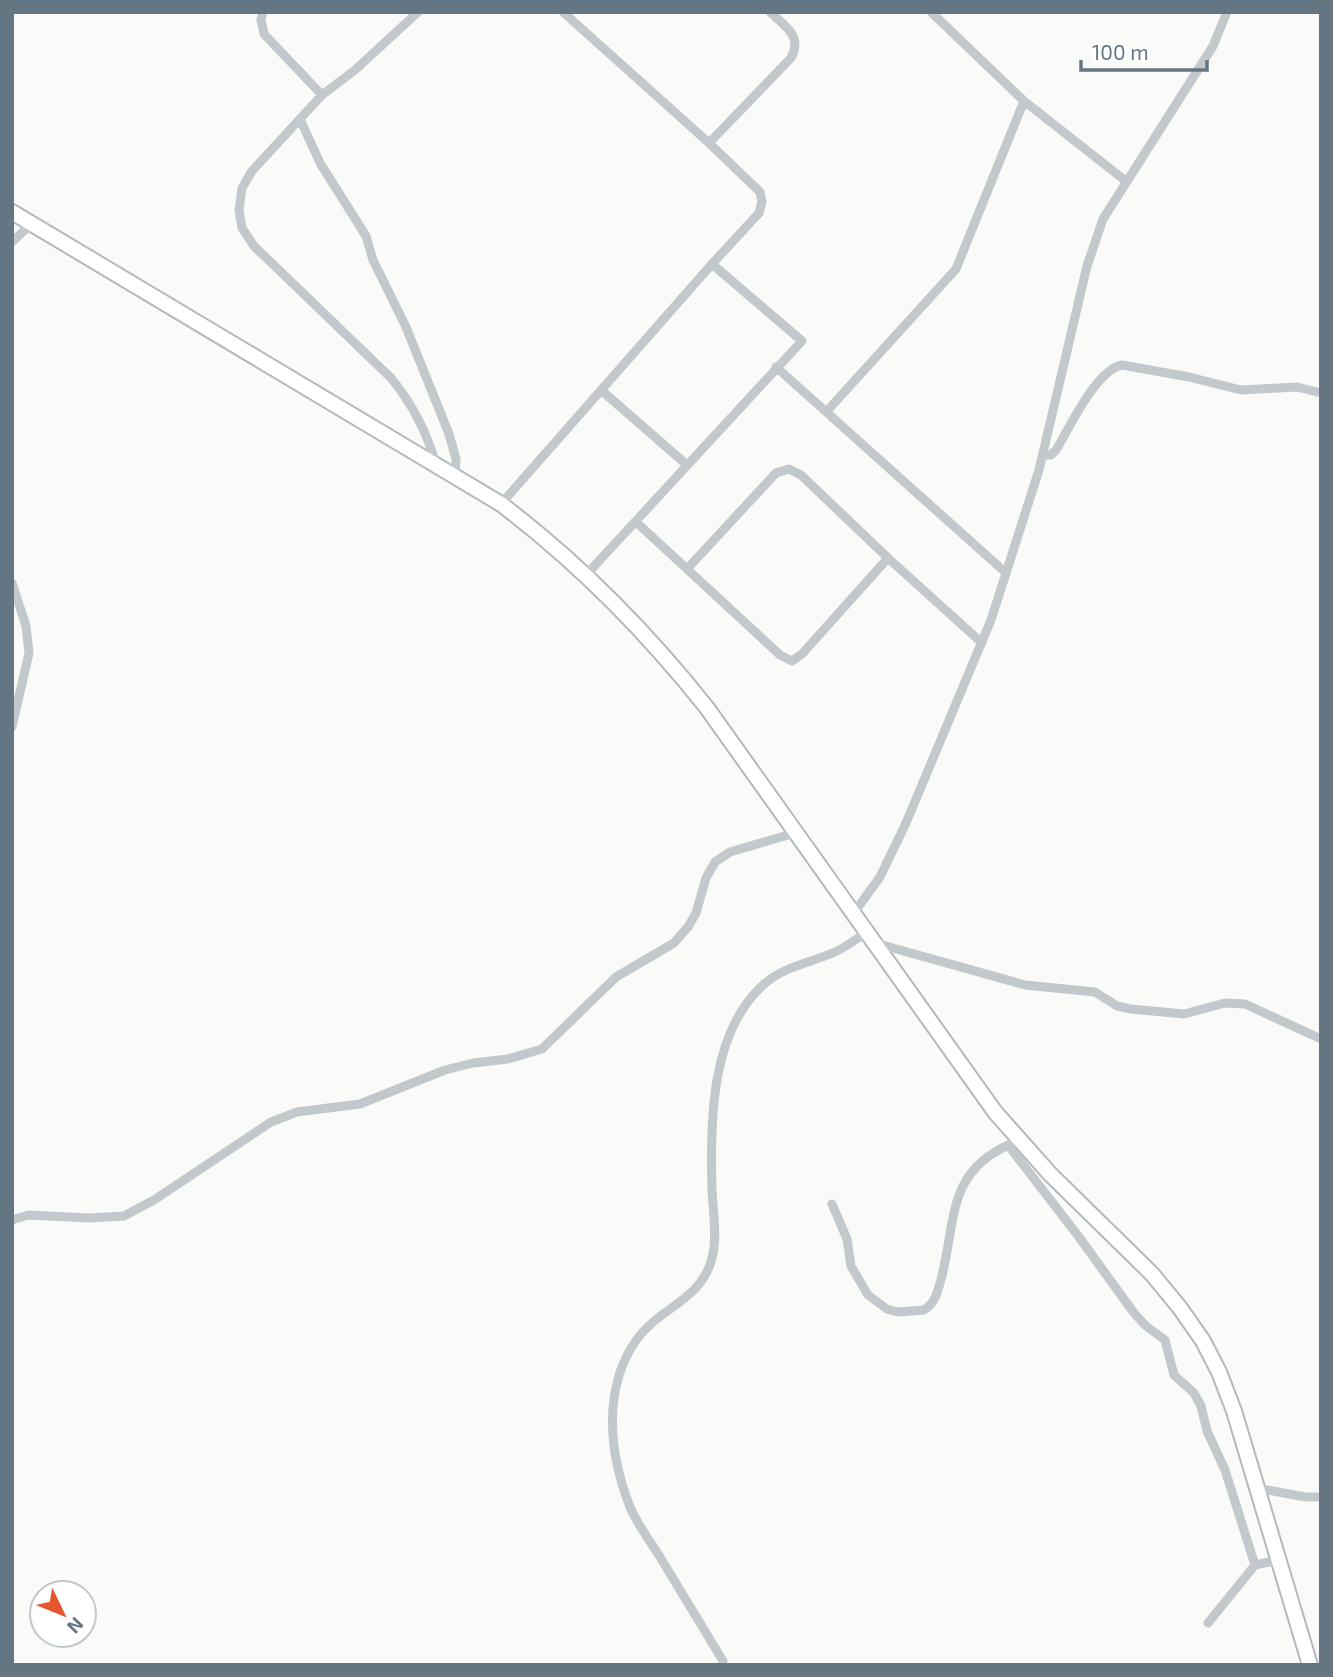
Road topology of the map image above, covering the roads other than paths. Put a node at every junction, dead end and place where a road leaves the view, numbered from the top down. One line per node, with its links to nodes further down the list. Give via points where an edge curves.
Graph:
1 (263, 12): 9 (street, via 264,34)
2 (418, 12): 9 (street)
3 (563, 12): 8 (street)
4 (574, 12): 8 (street)
5 (769, 12): 12 (street, via 791,32 796,49)
6 (931, 12): 10 (street)
7 (1227, 12): 13 (street, via 1213,46)
8 (590, 37): 12 (street)
9 (322, 95): 11 (street)
10 (1024, 100): 13 (street); 21 (street, via 956,269)
11 (300, 119): 24 (street, via 242,188 242,228 254,246 391,377 427,434); 25 (street, via 320,163 366,236 411,337 449,434)
12 (709, 143): 17 (street, via 760,192 762,202 759,213)
13 (1127, 181): 22 (street, via 1103,219 1087,266)
14 (12, 212): 15 (highway)
15 (31, 223): 16 (street); 24 (highway)
16 (12, 242)
17 (712, 264): 18 (street, via 802,341); 19 (street)
18 (776, 367): 21 (street); 23 (street)
19 (601, 390): 23 (street); 26 (street)
20 (1321, 393): 22 (street, via 1297,387 1241,390 1116,366 1101,378 1056,450)
21 (827, 411): 30 (street)
22 (1043, 455): 30 (street)
23 (687, 465): 27 (street)
24 (436, 466): 25 (highway)
25 (455, 477): 26 (highway)
26 (501, 504): 31 (highway)
27 (636, 522): 29 (street); 31 (street)
28 (888, 558): 29 (street, via 801,475 789,469 776,473); 29 (street, via 792,661 780,656); 33 (street)
29 (687, 569)
30 (1005, 572): 33 (street)
31 (586, 575): 35 (highway, via 671,662)
32 (12, 583): 34 (street, via 29,653)
33 (982, 643): 36 (street, via 901,834 880,877)
34 (12, 727)
35 (795, 833): 36 (highway); 41 (street, via 730,852 715,862 692,920 674,943 616,976 542,1049 445,1070 359,1104 297,1112 271,1122 124,1216 28,1215)
36 (853, 914): 37 (highway)
37 (870, 937): 38 (street, via 1025,985 1095,992 1131,1009 1184,1014 1225,1003 1245,1004); 39 (highway); 47 (street, via 786,969 763,985 742,1010 715,1086 714,1252 708,1272 691,1295 657,1318 638,1339 621,1370 613,1401 611,1438 630,1508)
38 (1321, 1039)
39 (1013, 1143): 40 (street, via 981,1163 957,1196 941,1280 935,1299 924,1310 898,1312 867,1295 851,1266 847,1239); 42 (highway, via 1152,1274 1203,1340 1234,1411); 45 (street, via 1134,1313 1165,1340 1174,1375 1201,1406)
40 (832, 1204)
41 (12, 1220)
42 (1257, 1488): 43 (street); 44 (highway)
43 (1321, 1497)
44 (1279, 1560): 45 (street); 48 (highway)
45 (1255, 1565): 46 (street)
46 (1208, 1623)
47 (723, 1661)
48 (1310, 1665)

